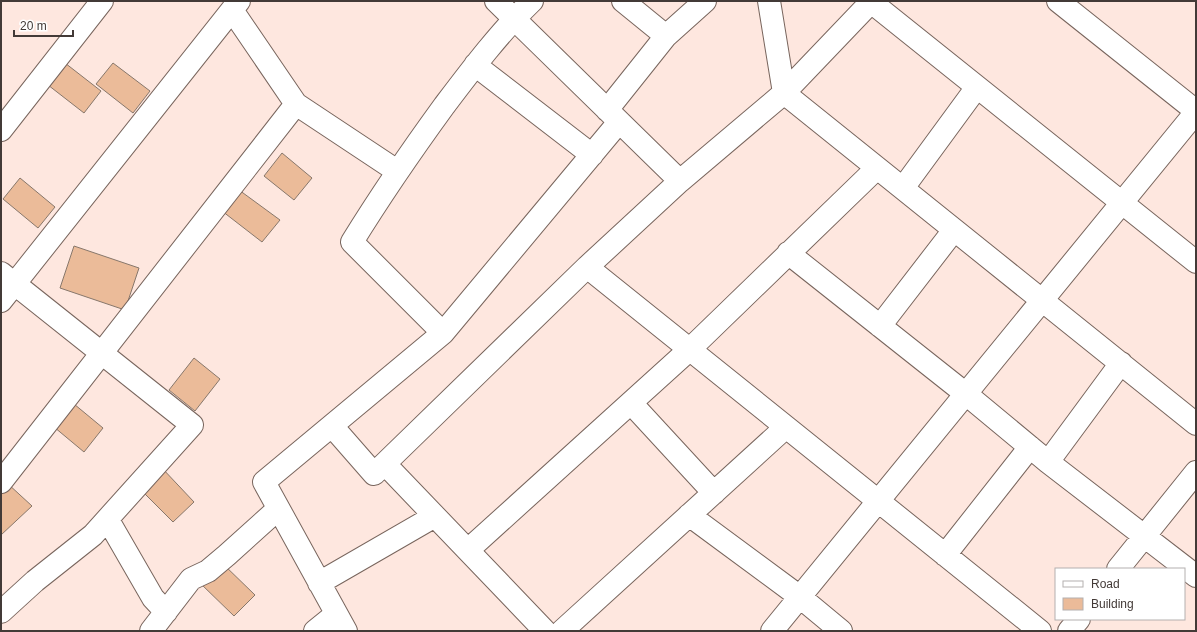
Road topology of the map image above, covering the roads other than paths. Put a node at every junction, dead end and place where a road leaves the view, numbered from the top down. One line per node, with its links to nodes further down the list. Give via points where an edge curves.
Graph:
1 (102, 1): 18 (street)
2 (496, 1): 10 (street)
3 (532, 1): 10 (street)
4 (623, 1): 11 (street)
5 (705, 1): 11 (street)
6 (769, 1): 14 (street)
7 (1058, 1): 16 (street)
8 (872, 2): 13 (street); 14 (street)
9 (236, 5): 15 (street); 29 (street)
10 (514, 19): 12 (street); 17 (street)
11 (666, 36): 17 (street)
12 (475, 65): 19 (street); 21 (street)
13 (977, 87): 23 (street); 24 (street)
14 (784, 93): 20 (street); 22 (street)
15 (296, 104): 21 (street); 35 (street)
16 (1196, 112): 24 (street)
17 (613, 116): 19 (street); 22 (street)
18 (1, 130)
19 (592, 155): 33 (street)
20 (877, 168): 23 (street); 26 (street)
21 (397, 171): 33 (street, via 352,242)
22 (680, 181): 28 (street)
23 (903, 188): 25 (street)
24 (1122, 203): 27 (street); 30 (street)
25 (954, 230): 30 (street); 32 (street)
26 (788, 253): 32 (street); 34 (street)
27 (1196, 262)
28 (587, 267): 34 (street); 44 (street)
29 (8, 279): 31 (street); 35 (street)
30 (1042, 300): 36 (street); 37 (street)
31 (1, 301)
32 (880, 326): 37 (street)
33 (443, 333): 40 (street)
34 (689, 350): 38 (street); 41 (street)
35 (100, 352): 46 (street); 52 (street, via 192,425)
36 (1120, 363): 39 (street); 43 (street)
37 (966, 394): 42 (street); 48 (street)
38 (631, 403): 47 (street); 54 (street)
39 (1196, 424)
40 (332, 426): 44 (street, via 374,474); 49 (street, via 264,482)
41 (786, 427): 47 (street); 48 (street)
42 (1030, 447): 43 (street); 55 (street)
43 (1048, 462): 53 (street)
44 (385, 464): 51 (street)
45 (1196, 472): 53 (street)
46 (1, 482)
47 (714, 493): 50 (street)
48 (878, 501): 55 (street); 59 (street)
49 (278, 509): 58 (street); 61 (street, via 228,555 208,571 191,579)
50 (689, 515): 59 (street); 67 (street)
51 (435, 516): 54 (street); 58 (street)
52 (108, 520): 60 (street); 61 (street, via 153,598)
53 (1145, 536): 56 (street); 57 (street)
54 (468, 550): 66 (street)
55 (945, 554): 70 (street)
56 (1119, 568)
57 (1196, 576)
58 (319, 583): 63 (street)
59 (800, 598): 68 (street); 69 (street)
60 (1, 612)
61 (166, 612): 64 (street)
62 (1078, 620): 71 (street)
63 (341, 622): 65 (street)
64 (151, 631)
65 (315, 631)
66 (545, 631)
67 (562, 631)
68 (772, 631)
69 (841, 631)
70 (1040, 631)
71 (1069, 631)

